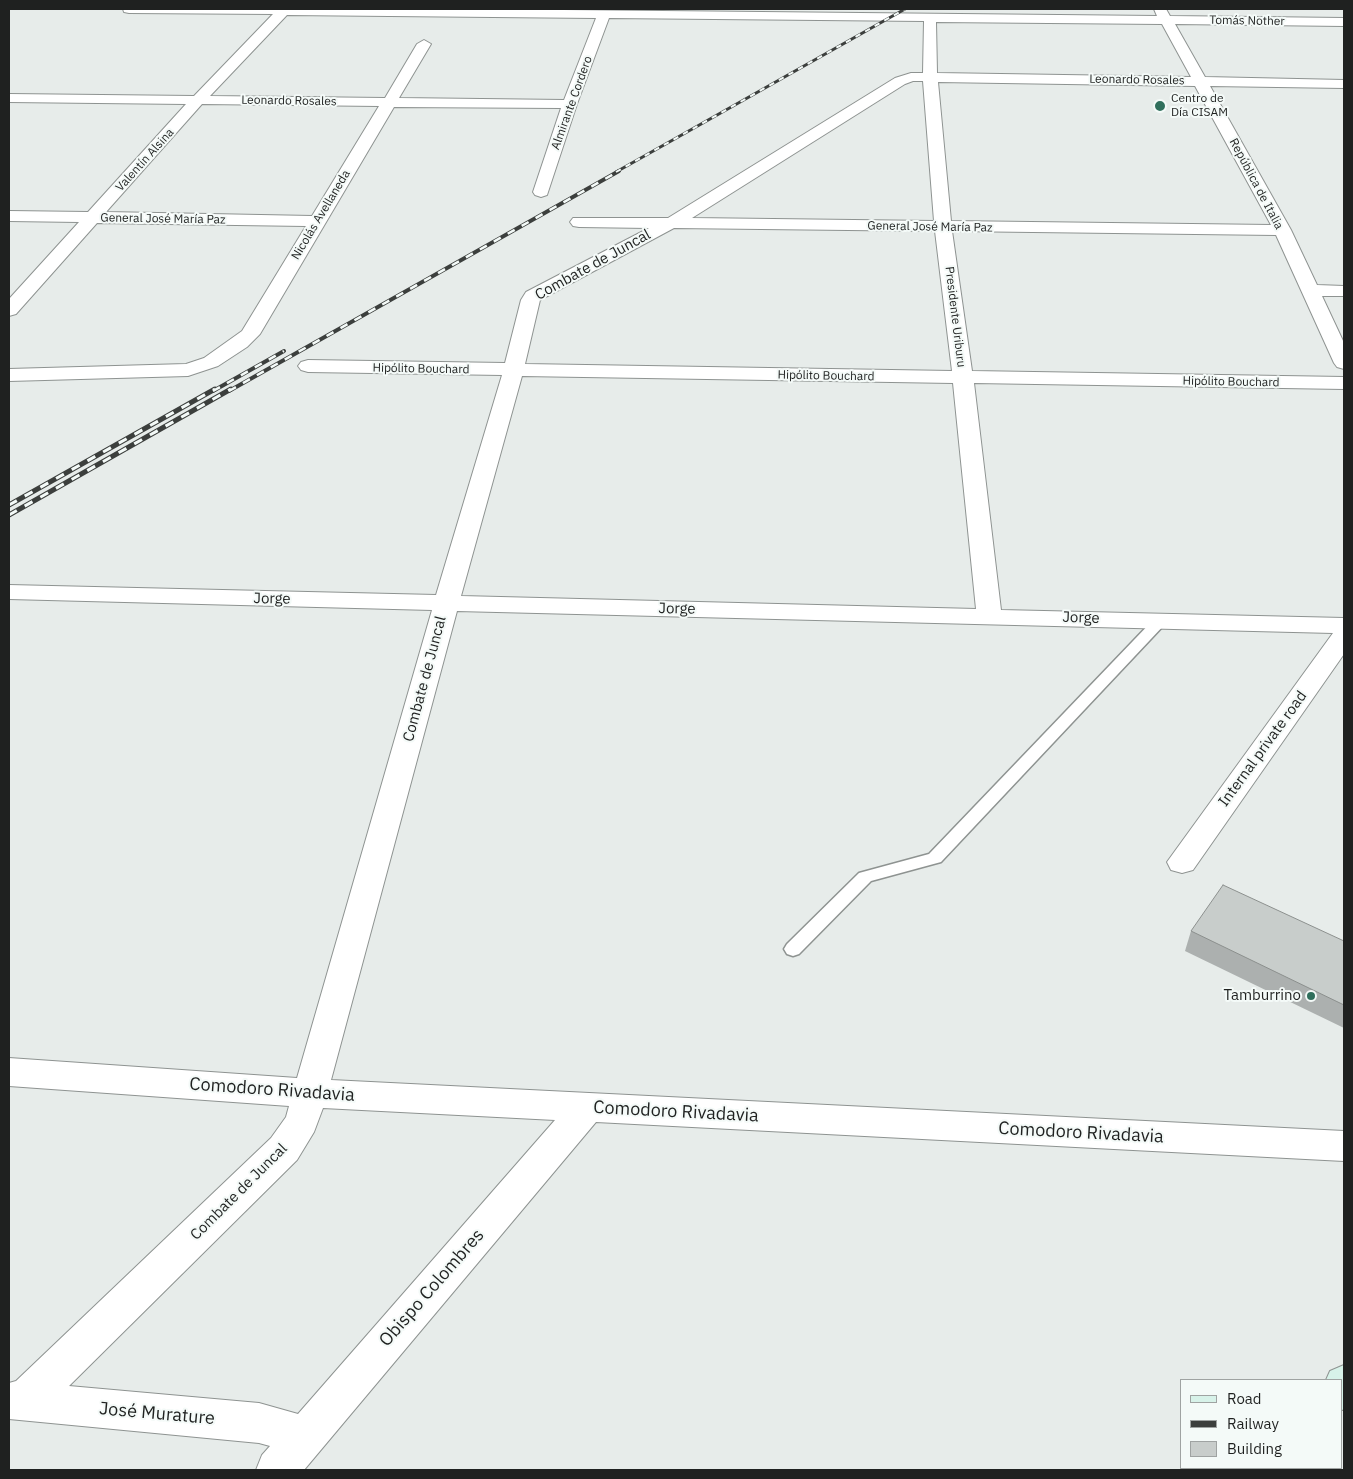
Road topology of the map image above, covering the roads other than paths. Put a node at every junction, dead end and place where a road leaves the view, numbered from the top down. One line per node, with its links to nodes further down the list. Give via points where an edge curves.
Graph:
1 (129, 9): 2 (street, Tomás Nother)
2 (186, 9): 3 (street, Tomás Nother)
3 (283, 11): 4 (street, Tomás Nother); 15 (street, Valentín Alsina)
4 (422, 11): 7 (street, Tomás Nother)
5 (790, 13): 7 (street, Tomás Nother); 8 (street, Tomás Nother)
6 (1163, 14): 8 (street, Tomás Nother); 9 (street, Tomás Nother); 12 (street, República de Italia)
7 (604, 15): 17 (street, Almirante Cordero)
8 (930, 17): 11 (street, Presidente Uriburu)
9 (1344, 22)
10 (424, 44): 16 (street, Nicolás Avellaneda)
11 (930, 76): 12 (street, Leonardo Rosales); 23 (street, Combate de Juncal, via 900,81); 24 (street, Presidente Uriburu)
12 (1201, 81): 13 (street, Leonardo Rosales); 25 (street, República de Italia)
13 (1344, 84)
14 (9, 98): 15 (street, Leonardo Rosales)
15 (198, 100): 16 (street, Leonardo Rosales); 20 (street, Valentín Alsina)
16 (387, 103): 17 (street, Leonardo Rosales); 21 (street, Nicolás Avellaneda)
17 (570, 104): 18 (street, Almirante Cordero)
18 (541, 192)
19 (9, 216): 20 (street, General José María Paz)
20 (93, 218): 21 (street, General José María Paz); 28 (street, Valentín Alsina)
21 (317, 221): 32 (street, Nicolás Avellaneda, via 250,334 210,362 188,370)
22 (579, 222): 23 (street, General José María Paz)
23 (670, 224): 24 (street, General José María Paz); 31 (street, Combate de Juncal, via 533,296)
24 (943, 228): 25 (street, General José María Paz); 33 (street, Presidente Uriburu)
25 (1282, 230): 26 (street, República de Italia)
26 (1309, 290): 27 (street); 29 (street, República de Italia)
27 (1344, 291)
28 (9, 310)
29 (1344, 363)
30 (308, 366): 31 (street, Hipólito Bouchard)
31 (513, 371): 33 (street, Hipólito Bouchard); 36 (street, Combate de Juncal)
32 (9, 375)
33 (963, 378): 34 (street, Hipólito Bouchard); 37 (street, Presidente Uriburu)
34 (1344, 383)
35 (9, 592): 36 (street, Jorge)
36 (446, 604): 37 (street, Jorge); 44 (street, Combate de Juncal)
37 (989, 616): 38 (street, Jorge)
38 (1161, 620): 39 (street, Jorge); 42 (lane, via 935,858 865,877)
39 (1344, 626)
40 (1344, 636): 41 (street, Internal private road)
41 (1182, 862)
42 (793, 949)
43 (9, 1072): 44 (street, Comodoro Rivadavia)
44 (311, 1093): 45 (street, Comodoro Rivadavia); 47 (street, Combate de Juncal, via 302,1122 284,1149)
45 (588, 1107): 46 (street, Comodoro Rivadavia); 48 (street, Obispo Colombres)
46 (1344, 1146)
47 (16, 1401): 48 (street, José Murature, via 259,1423)
48 (304, 1436): 49 (street, Obispo Colombres)
49 (277, 1470)

